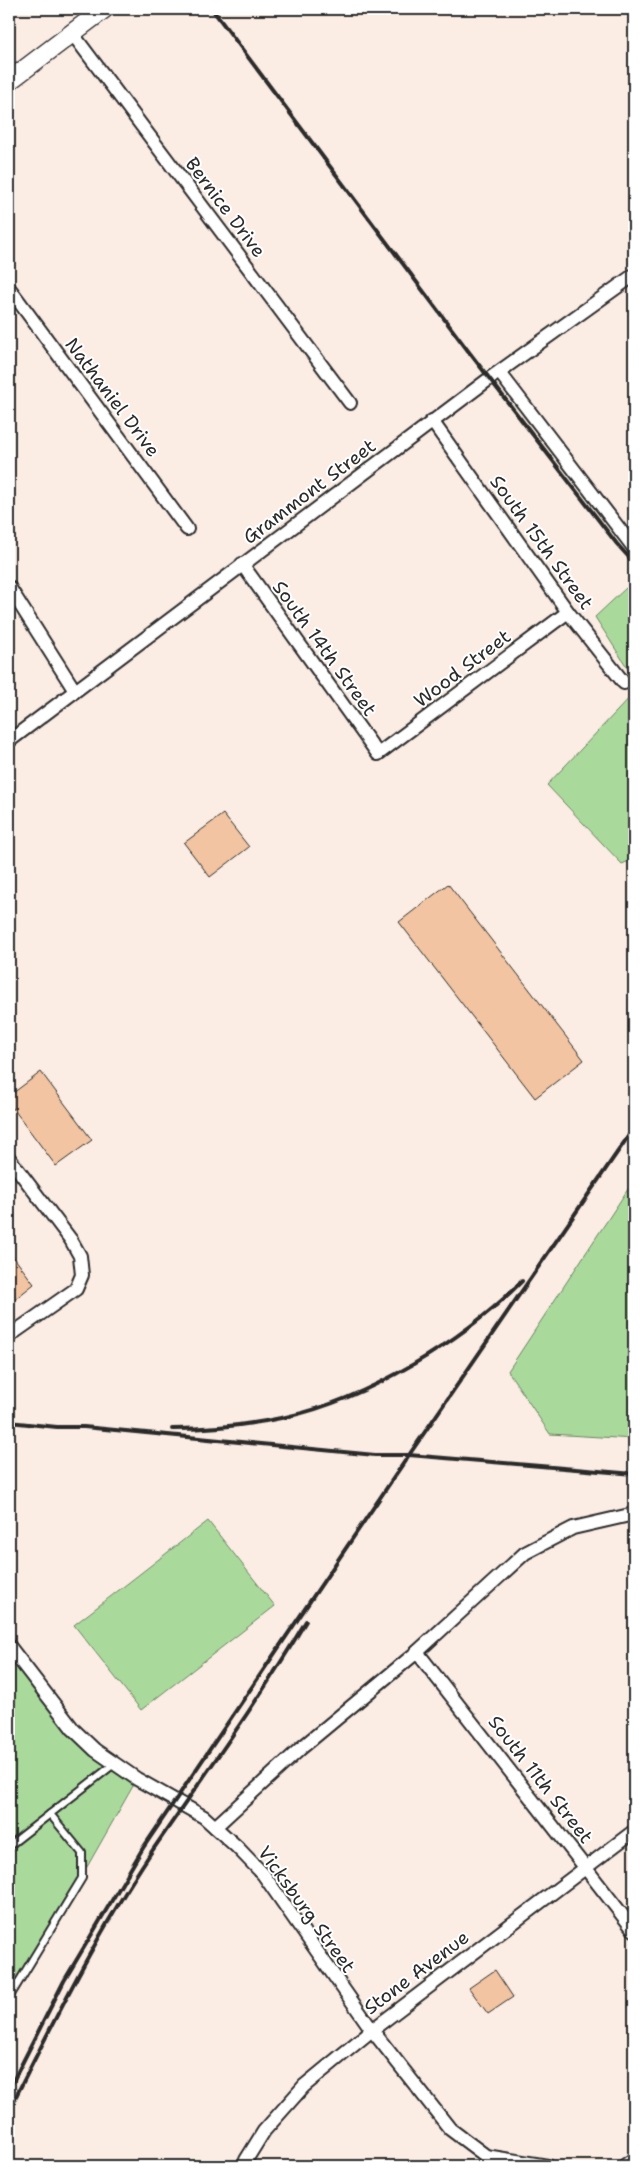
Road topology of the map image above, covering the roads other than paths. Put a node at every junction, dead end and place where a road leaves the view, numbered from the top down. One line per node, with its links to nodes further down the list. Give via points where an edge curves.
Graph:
1 (104, 9): 2 (street)
2 (72, 33): 3 (street); 7 (street, Bernice Drive)
3 (9, 81)
4 (632, 281): 6 (street, Grammont Street)
5 (9, 288): 9 (street, Nathaniel Drive)
6 (500, 373): 8 (street, Grammont Street); 10 (street)
7 (350, 404)
8 (432, 422): 11 (street, Grammont Street); 13 (street, South 15th Street)
9 (187, 529)
10 (634, 548)
11 (242, 564): 15 (street, Grammont Street); 17 (street, South 14th Street)
12 (9, 587): 15 (street)
13 (568, 612): 14 (street, South 15th Street); 17 (street, Wood Street)
14 (624, 683)
15 (75, 692): 16 (street, Grammont Street)
16 (9, 741)
17 (378, 754)
18 (9, 1158): 19 (street, via 71,1240 80,1256 82,1275 76,1289)
19 (9, 1336)
20 (634, 1514): 22 (street, via 573,1528 525,1553)
21 (9, 1646): 23 (street, Vicksburg Street, via 73,1729)
22 (417, 1652): 25 (street, via 300,1749); 28 (street, South 11th Street)
23 (114, 1764): 24 (lane); 25 (street, Vicksburg Street, via 204,1817)
24 (50, 1814): 27 (lane); 30 (lane, via 82,1853 82,1878)
25 (215, 1827): 31 (street, Vicksburg Street, via 262,1874)
26 (634, 1831): 28 (street, Stone Avenue)
27 (9, 1846)
28 (586, 1866): 29 (street, South 11th Street); 31 (street, Stone Avenue)
29 (634, 1930)
30 (9, 1998)
31 (372, 2030): 33 (street, Stone Avenue, via 304,2086 264,2131); 34 (street, Vicksburg Street, via 450,2129 486,2156)
32 (634, 2159): 35 (street)
33 (245, 2166)
34 (548, 2166)
35 (624, 2166)

